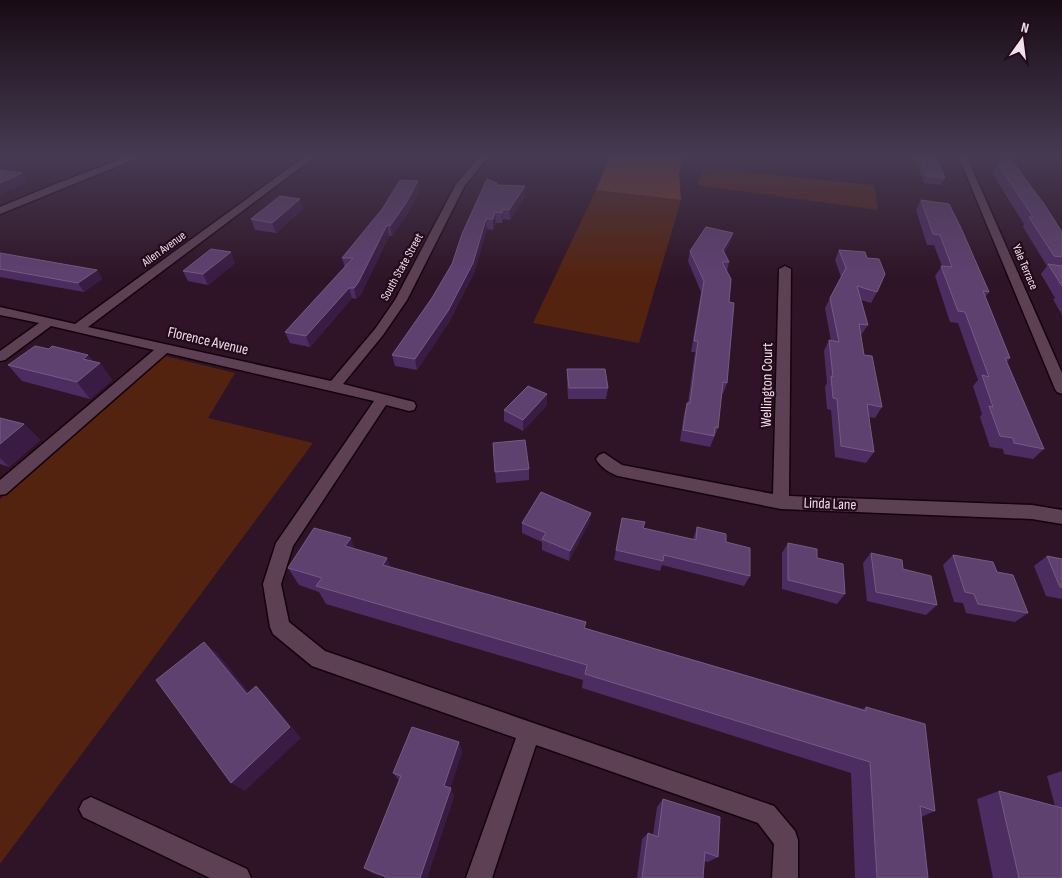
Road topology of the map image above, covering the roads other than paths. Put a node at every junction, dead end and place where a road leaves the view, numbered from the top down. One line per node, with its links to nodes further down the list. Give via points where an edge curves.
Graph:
1 (33, 196): 5 (street)
2 (257, 196): 9 (street, Allen Avenue)
3 (455, 196): 12 (street, South State Street, via 401,300)
4 (980, 196): 13 (street, Yale Terrace)
5 (0, 211)
6 (785, 269): 18 (street, Wellington Court)
7 (3, 314): 8 (street, Florence Avenue)
8 (50, 322): 9 (street, Florence Avenue); 11 (street)
9 (78, 328): 10 (street, Florence Avenue)
10 (164, 348): 12 (street, Florence Avenue); 17 (street)
11 (0, 357)
12 (334, 386): 14 (street, Florence Avenue)
13 (1062, 389)
14 (383, 399): 15 (street, Florence Avenue); 20 (street, via 285,543 272,584 280,627 319,658)
15 (409, 406)
16 (604, 458): 18 (street, Linda Lane, via 618,470)
17 (0, 489)
18 (781, 502): 19 (street, Linda Lane, via 1032,512)
19 (1062, 518)
20 (529, 732): 23 (street); 24 (street, via 766,814 786,840)
21 (91, 809): 22 (street)
22 (238, 878)
23 (479, 878)
24 (785, 878)

